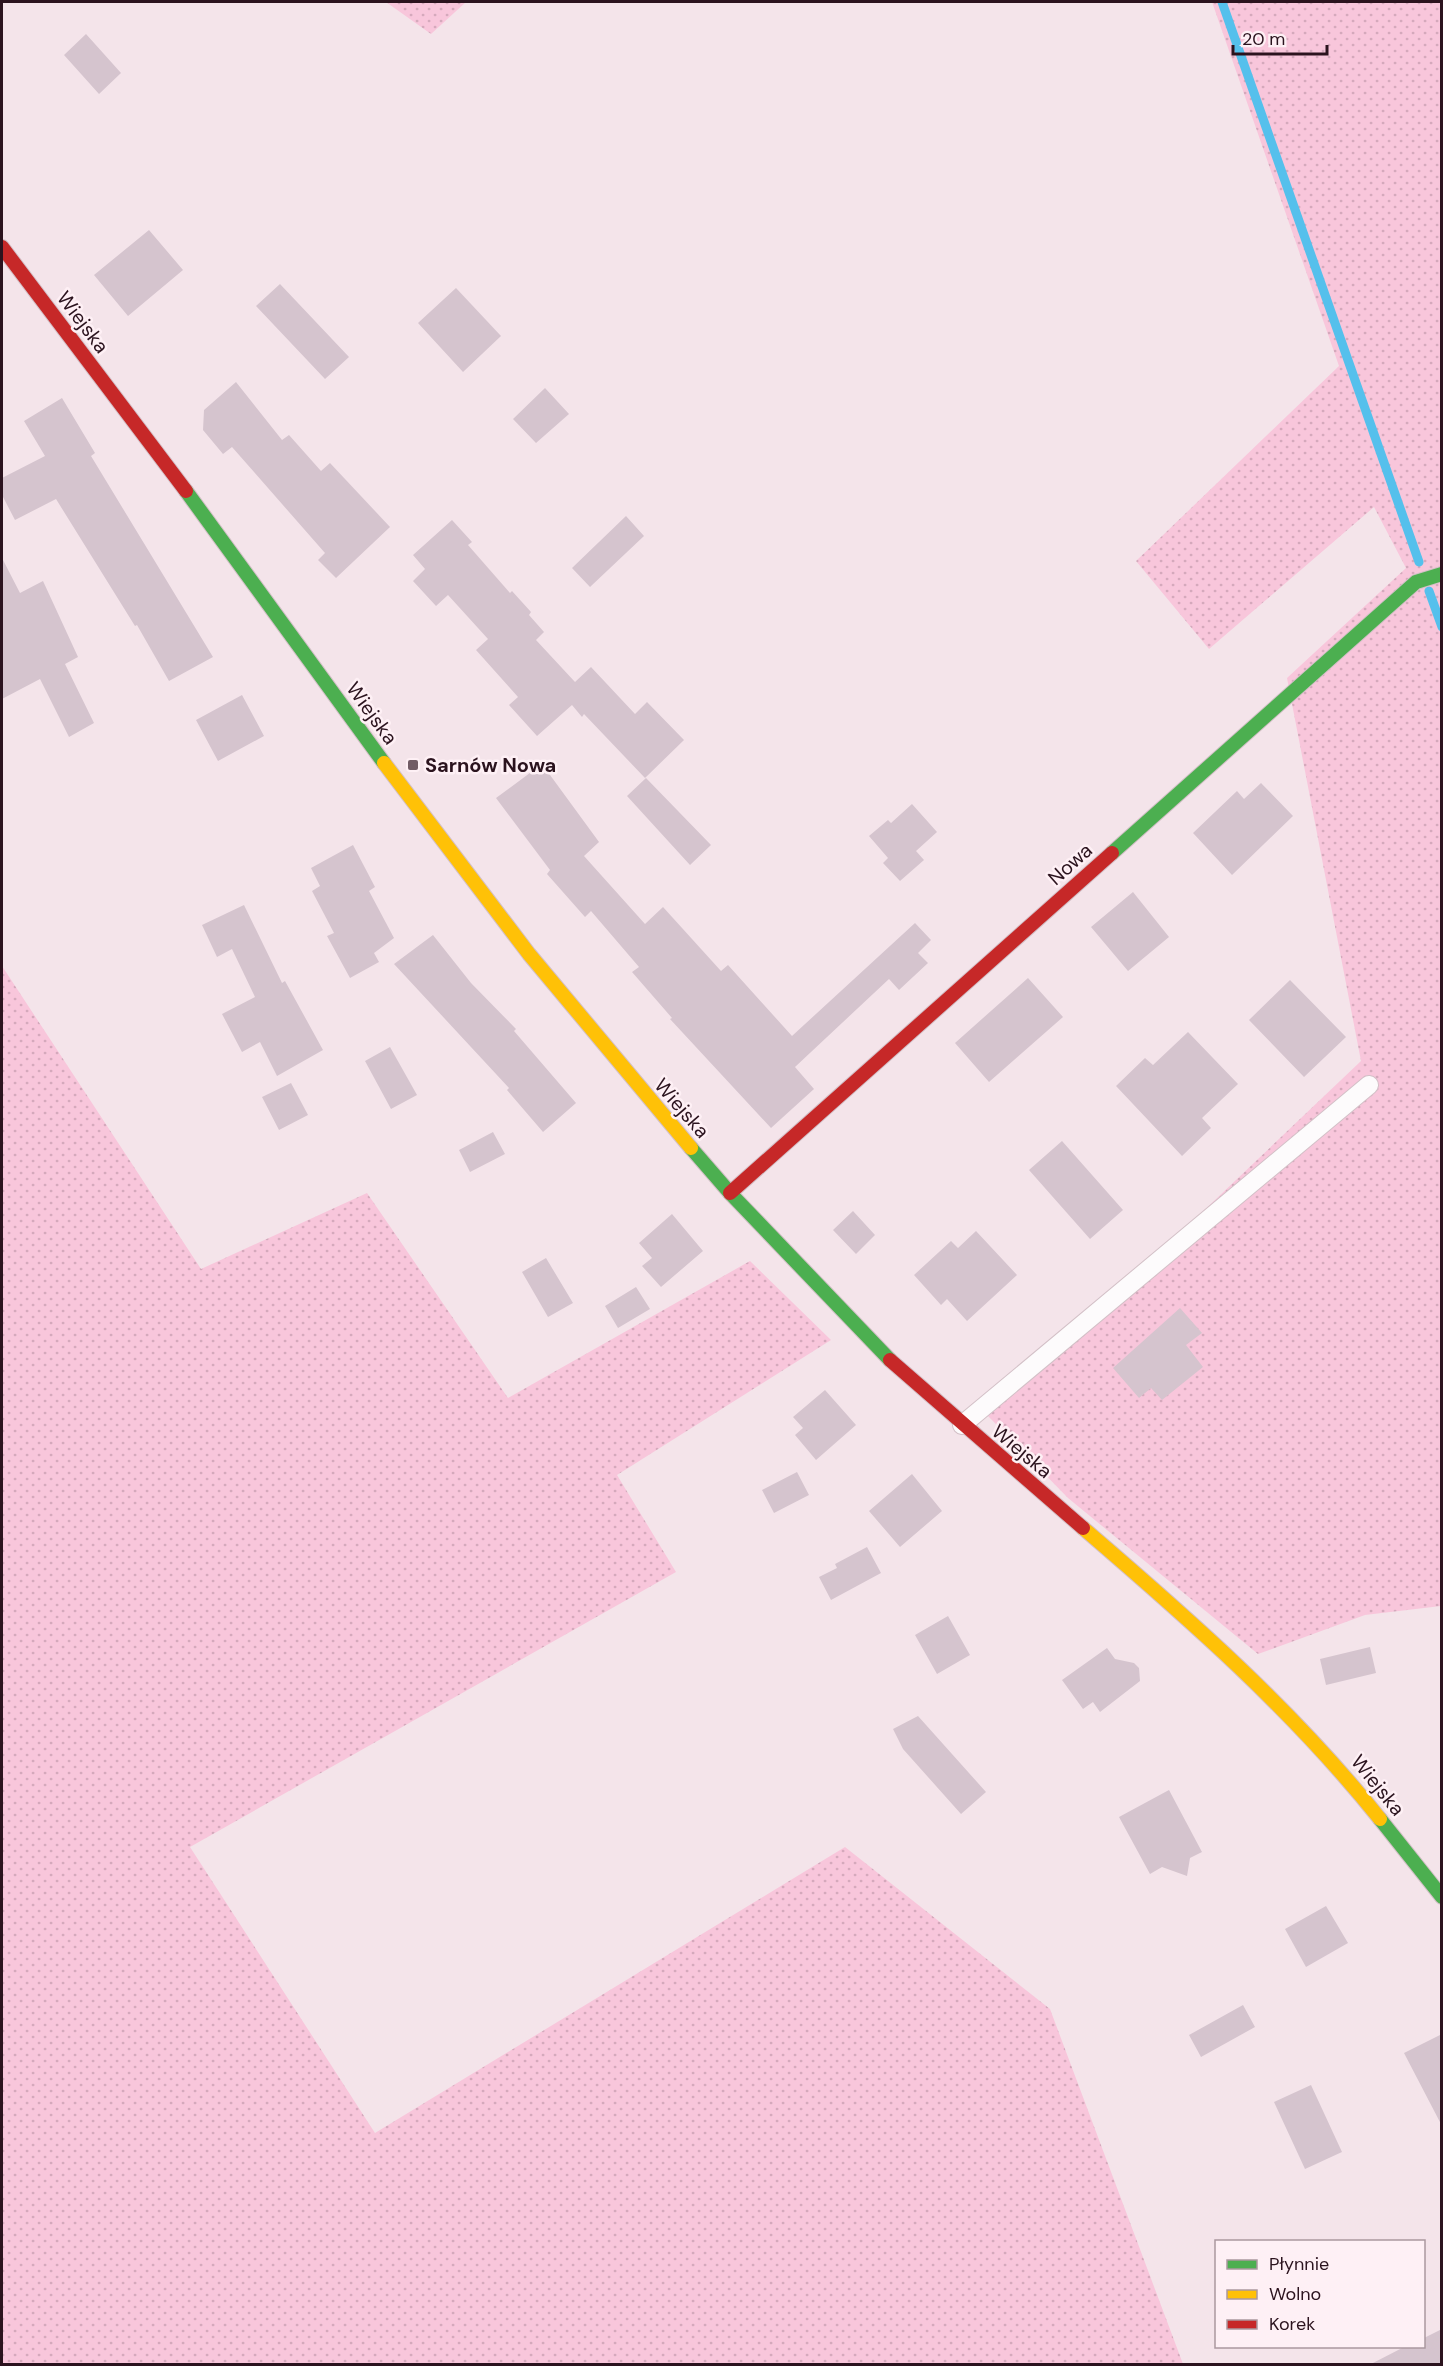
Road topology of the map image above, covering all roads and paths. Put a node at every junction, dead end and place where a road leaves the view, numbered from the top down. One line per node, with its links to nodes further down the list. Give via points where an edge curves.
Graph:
1 (2, 248): 4 (street, Wiejska, via 529,954)
2 (1442, 574): 4 (street, Nowa, via 1416,582)
3 (1369, 1085): 5 (lane)
4 (730, 1193): 5 (street, Wiejska, via 873,1344)
5 (962, 1425): 6 (street, Wiejska, via 1195,1624 1278,1705 1337,1765)
6 (1442, 1897)

